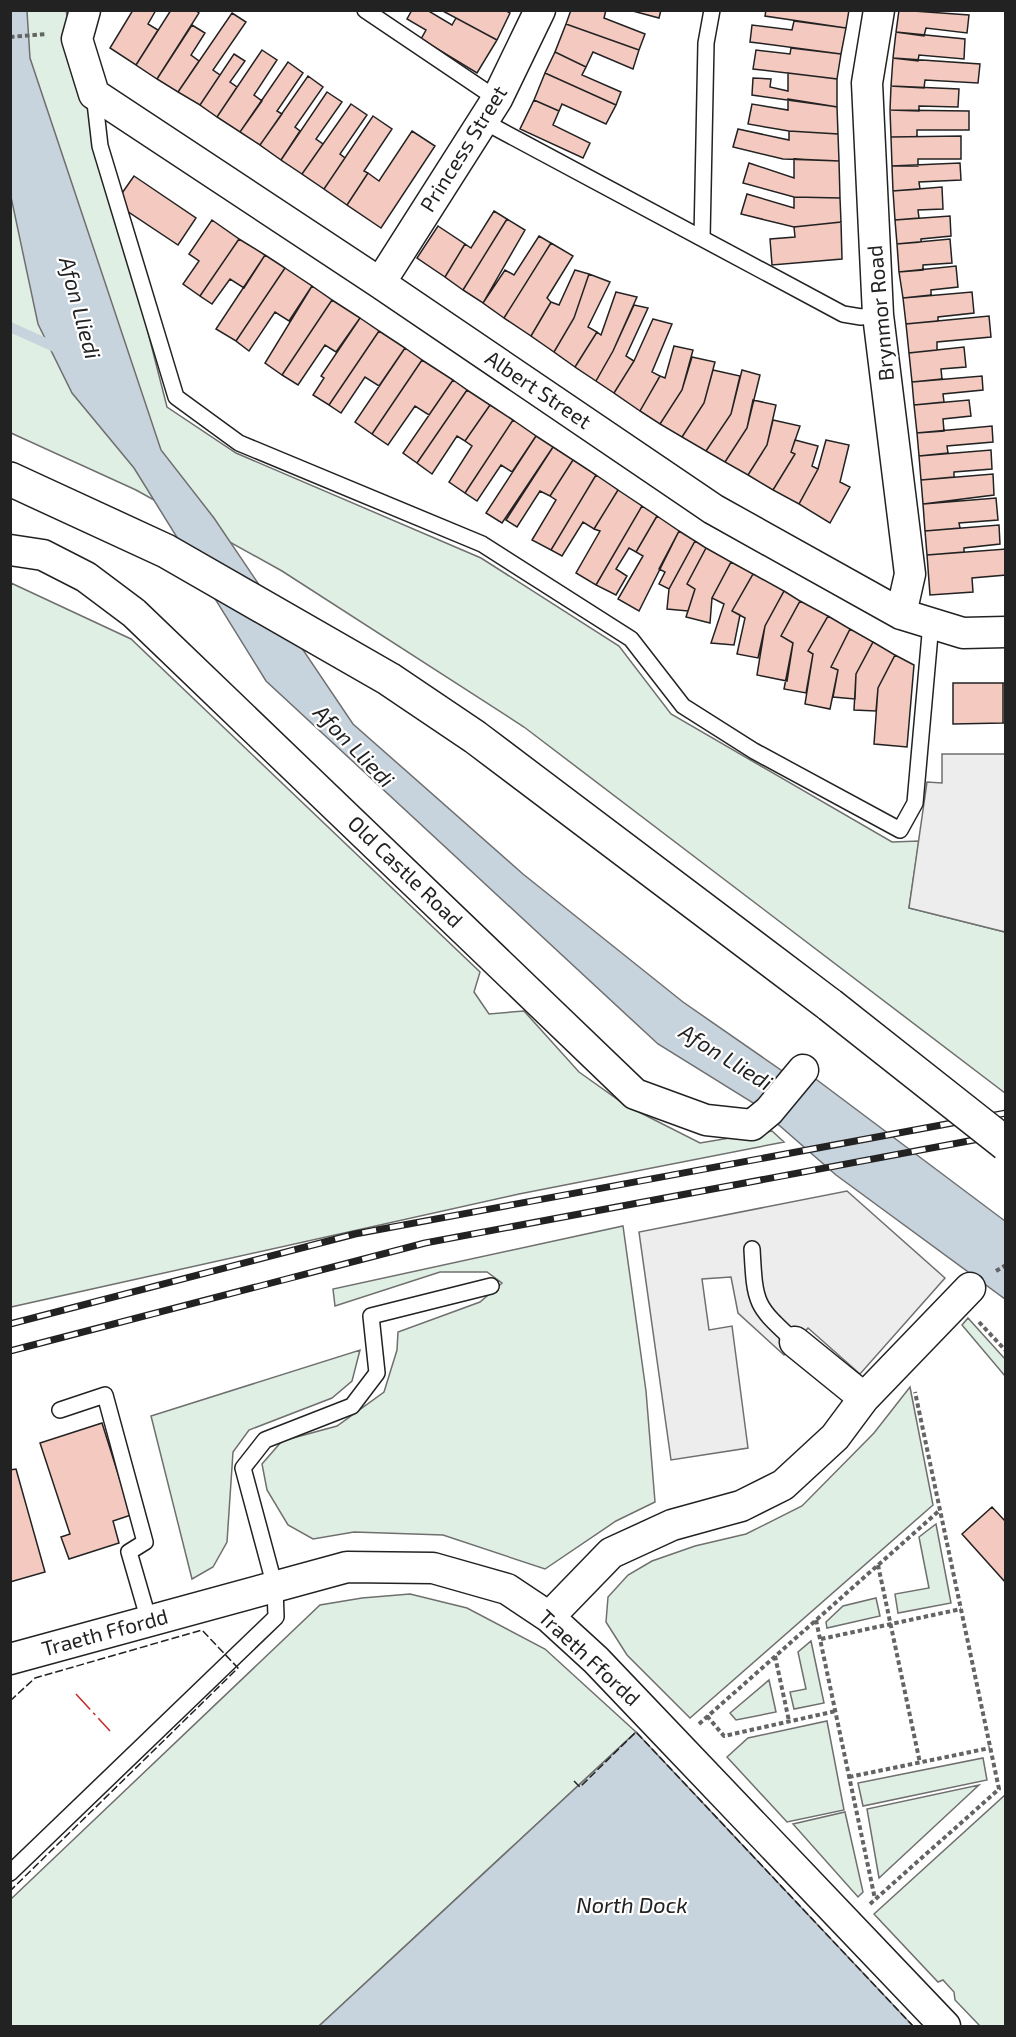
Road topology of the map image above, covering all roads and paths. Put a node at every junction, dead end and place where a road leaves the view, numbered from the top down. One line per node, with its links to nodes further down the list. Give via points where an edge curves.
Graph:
1 (85, 10): 8 (street, via 77,39)
2 (365, 10): 9 (lane)
3 (540, 10): 9 (street, Princess Street)
4 (712, 10): 10 (lane, via 706,43)
5 (879, 10): 12 (street, Brynmor Road, via 867,83)
6 (58, 33): 7 (path)
7 (10, 36)
8 (94, 94): 11 (street, Albert Street); 16 (lane, via 100,146 176,397 239,443 482,544 631,639 683,706 754,751 900,830 915,803)
9 (490, 110): 10 (lane); 11 (street, Princess Street)
10 (702, 238): 12 (lane, via 843,314)
11 (380, 283): 15 (street, Albert Street, via 712,509)
12 (878, 315): 15 (street, Brynmor Road, via 910,574)
13 (10, 478): 19 (main road, bridge, via 166,551 389,679 476,737 830,1005)
14 (10, 550): 18 (street, Old Castle Road, via 43,555 75,571 134,613 635,1094 705,1120 752,1125)
15 (901, 614): 16 (street, Albert Street)
16 (931, 623): 17 (street, Albert Street, via 963,633)
17 (1005, 632)
18 (803, 1070)
19 (1005, 1144)
20 (752, 1249): 23 (lane, via 754,1290 762,1311)
21 (491, 1286): 29 (lane, via 370,1316 377,1373 352,1406 265,1440 243,1468)
22 (970, 1288): 24 (street)
23 (795, 1342): 25 (street)
24 (907, 1353): 25 (street); 27 (path)
25 (864, 1398): 31 (street, via 835,1437 783,1485 741,1506 672,1525 610,1553)
26 (60, 1410): 33 (lane, via 105,1395 145,1542 129,1552)
27 (940, 1510): 28 (path); 30 (path)
28 (878, 1565): 32 (path); 34 (path)
29 (275, 1587): 31 (street, Traeth Ffordd, via 347,1567 433,1568 507,1589); 33 (street, Traeth Ffordd); 45 (lane, via 276,1617)
30 (961, 1609): 34 (path); 42 (path)
31 (549, 1617): 41 (street, Traeth Ffordd)
32 (816, 1620): 35 (path); 36 (path)
33 (149, 1621): 37 (street, Traeth Ffordd)
34 (890, 1624): 35 (path); 43 (path)
35 (821, 1639): 38 (path)
36 (775, 1656): 39 (path); 40 (path)
37 (10, 1659)
38 (836, 1711): 40 (path); 44 (path)
39 (708, 1716): 40 (path, via 724,1736); 41 (path)
40 (789, 1721)
41 (677, 1743): 47 (street, Traeth Ffordd)
42 (990, 1748): 43 (path); 46 (path, via 999,1789)
43 (920, 1763): 44 (path)
44 (849, 1777): 46 (path)
45 (10, 1873)
46 (875, 1900): 47 (path)
47 (847, 1924): 48 (street, Traeth Ffordd)
48 (945, 2026)

